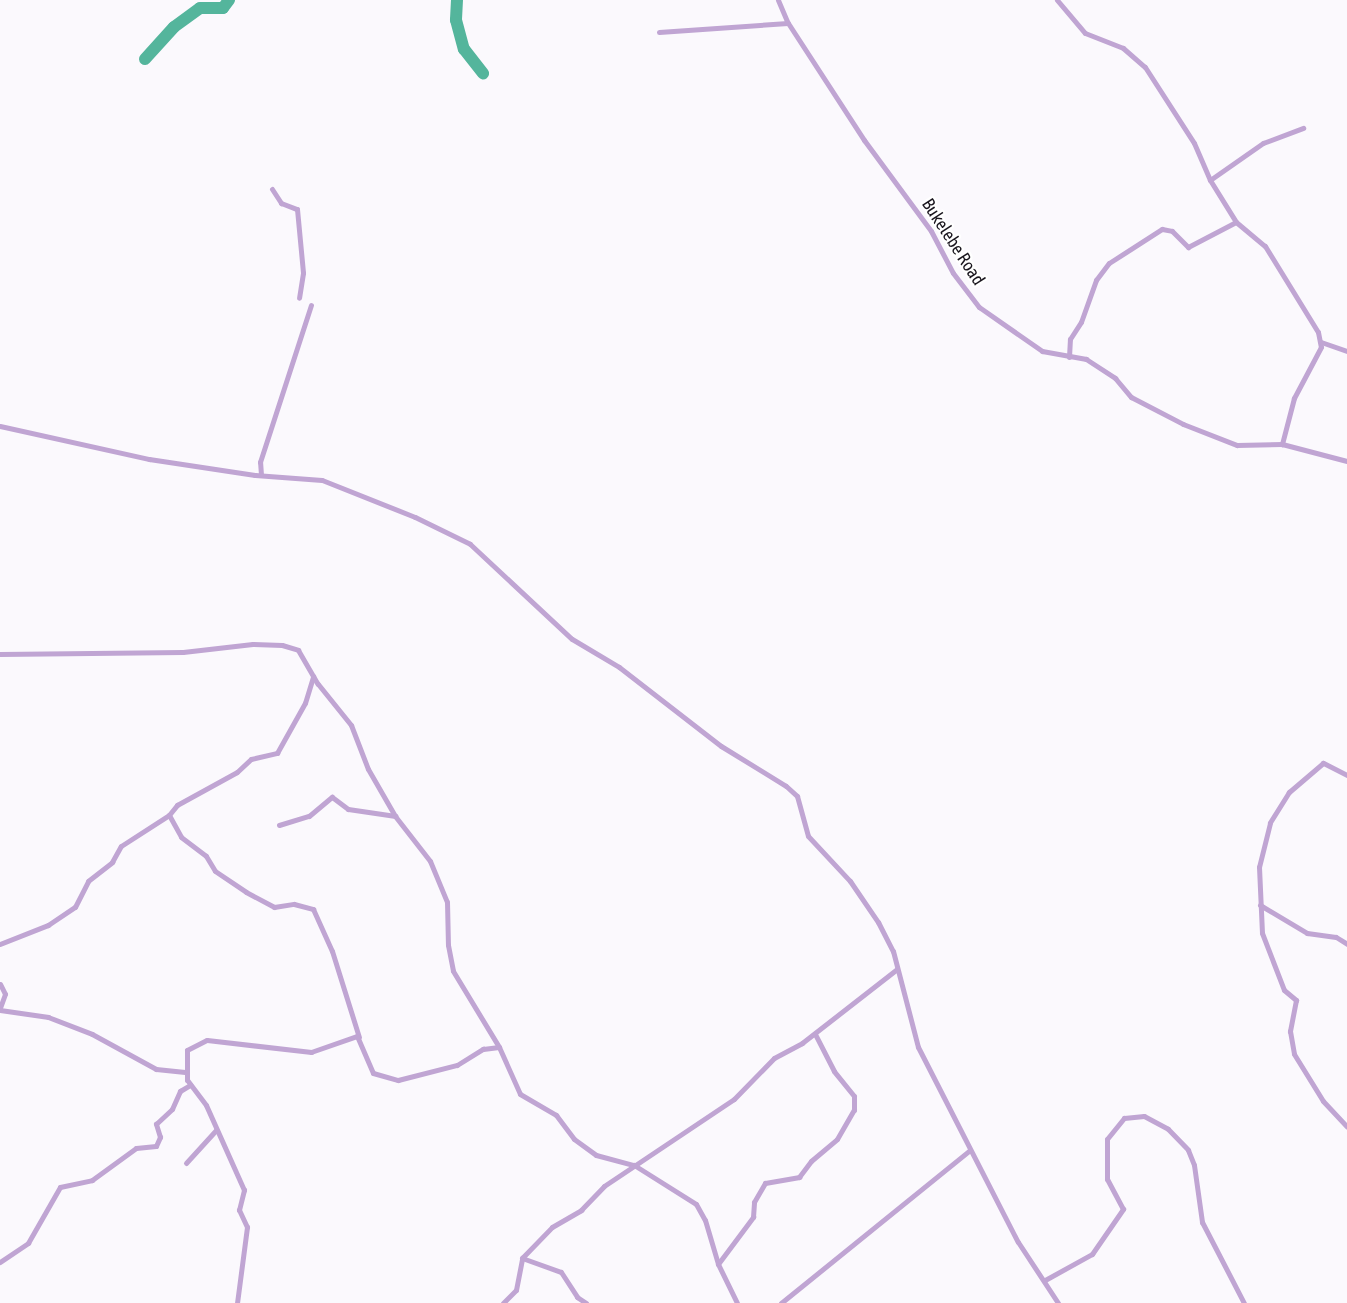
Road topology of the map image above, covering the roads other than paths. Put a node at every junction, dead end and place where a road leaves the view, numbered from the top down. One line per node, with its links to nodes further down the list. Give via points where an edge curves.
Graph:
1 (778, 0): 3 (street, Bukelebe Road)
2 (1057, 0): 6 (street, via 1086,33 1123,48 1145,67 1194,143)
3 (788, 23): 4 (street); 13 (street, Bukelebe Road, via 864,140 931,231 969,296 1042,351)
4 (659, 32)
5 (1303, 128): 6 (street, via 1263,143)
6 (1210, 180): 8 (street)
7 (272, 189): 9 (street, via 281,203 297,209 298,251 303,266)
8 (1236, 222): 11 (street, via 1265,246); 13 (street, via 1191,246 1182,245 1169,230 1162,229 1109,263 1096,280 1082,322 1070,339)
9 (299, 298)
10 (311, 305): 17 (street, via 260,462)
11 (1321, 342): 12 (street); 15 (street, via 1294,398)
12 (1347, 351)
13 (1069, 357): 15 (street, Bukelebe Road, via 1086,359 1115,378 1131,397 1183,424 1238,445)
14 (0, 426): 17 (street, via 97,444 149,459)
15 (1282, 444): 16 (street, Bukelebe Road)
16 (1347, 461)
17 (261, 475): 27 (street, via 305,477 347,488 470,544 572,639 619,667 721,746 786,786 797,796 808,836 874,914)
18 (0, 654): 19 (street, via 157,653 282,645 298,650)
19 (313, 676): 21 (street, via 282,749 251,759 237,772 177,805); 22 (street, via 356,735 368,769)
20 (1347, 775): 24 (street, via 1323,763 1289,792 1277,808 1259,867)
21 (169, 816): 25 (street, via 121,846 112,862 88,881 75,907 48,925); 31 (street, via 181,837 206,856 215,870 246,892 274,907 294,904 312,909 332,951)
22 (395, 816): 23 (street, via 348,809 332,797 309,816); 32 (street, via 430,861 443,889 453,971)
23 (279, 825)
24 (1260, 905): 26 (street, via 1307,933 1336,937); 35 (street, via 1264,938 1284,990 1296,1000 1290,1030 1294,1054 1323,1101)
25 (0, 944)
26 (1347, 944)
27 (897, 969): 30 (street); 38 (street, via 918,1047)
28 (0, 984): 29 (street, via 5,994)
29 (0, 1009): 33 (street, via 48,1017 92,1034 156,1069)
30 (815, 1034): 40 (street, via 774,1058 735,1099); 43 (street, via 834,1071 854,1096 854,1110 837,1139 799,1177 765,1183 754,1202 753,1217)
31 (360, 1037): 32 (street, via 373,1073 398,1080 457,1065 483,1049); 33 (street, via 311,1052 200,1041 187,1050)
32 (499, 1047): 40 (street, via 526,1100 556,1115 574,1139 596,1155)
33 (185, 1072): 34 (street)
34 (190, 1085): 37 (street, via 203,1099); 42 (street, via 180,1091 172,1109 156,1124 160,1137 156,1146 136,1148 92,1180 60,1187 28,1243)
35 (1345, 1119): 36 (street)
36 (1347, 1126)
37 (216, 1131): 39 (street); 45 (street, via 244,1190 240,1210 247,1227)
38 (970, 1150): 44 (street, via 1018,1242); 49 (street)
39 (186, 1162)
40 (634, 1165): 41 (street, via 581,1210 552,1227); 43 (street, via 700,1210)
41 (522, 1258): 46 (street, via 516,1290); 47 (street, via 561,1272 577,1297)
42 (0, 1262)
43 (718, 1264): 48 (street)
44 (1045, 1281): 50 (street); 51 (street, via 1092,1254 1123,1209 1107,1179 1107,1139 1124,1118 1144,1116 1168,1129 1188,1150 1202,1221)
45 (237, 1303)
46 (503, 1303)
47 (586, 1303)
48 (737, 1303)
49 (781, 1303)
50 (1058, 1303)
51 (1244, 1303)

